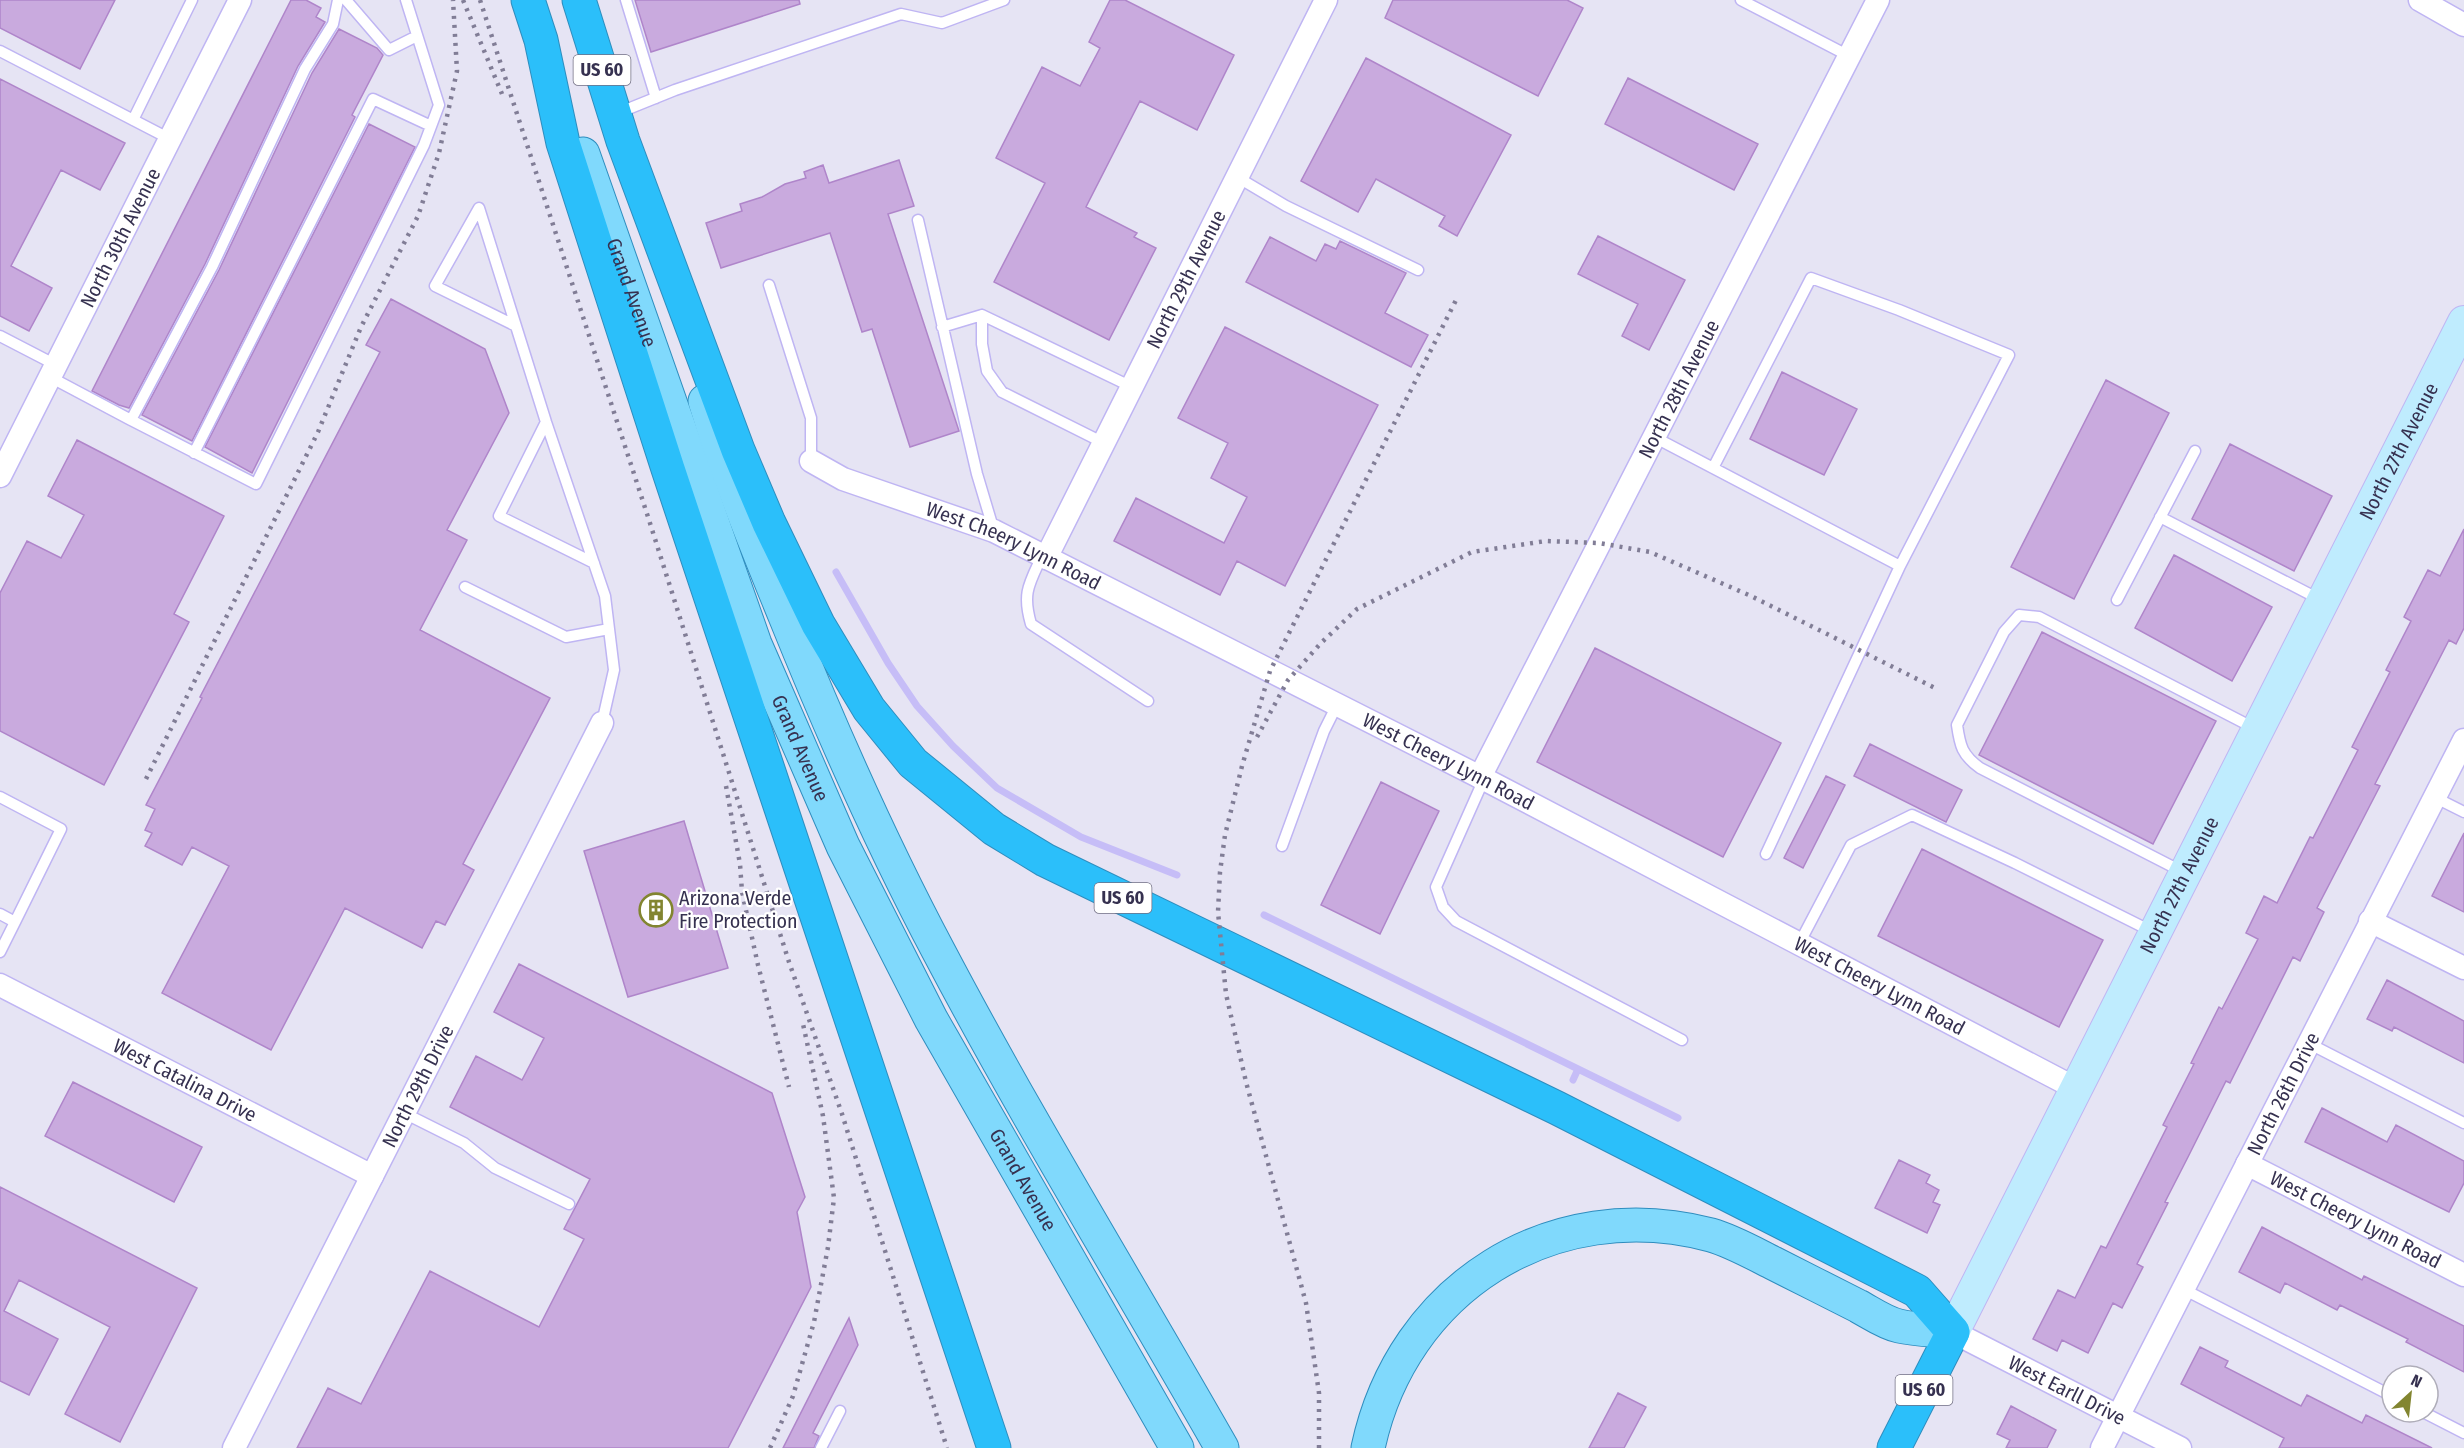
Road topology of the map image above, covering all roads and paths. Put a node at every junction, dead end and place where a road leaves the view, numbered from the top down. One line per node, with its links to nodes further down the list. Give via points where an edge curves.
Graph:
1 (192, 0): 20 (lane)
2 (240, 0): 23 (street, North 30th Avenue)
3 (338, 0): 35 (lane, via 333,24 305,69 212,267)
4 (346, 0): 15 (lane, via 389,50)
5 (406, 0): 15 (lane)
6 (528, 0): 16 (highway, Grand Avenue / US 60)
7 (579, 0): 22 (highway, Grand Avenue / US 60)
8 (626, 0): 19 (lane)
9 (1004, 0): 19 (lane, via 942,23 901,14)
10 (1741, 0): 18 (lane)
11 (1878, 0): 18 (street, North 28th Avenue)
12 (2420, 0): 14 (street)
13 (1319, 2): 24 (street, North 29th Avenue)
14 (2464, 25)
15 (417, 36): 21 (lane, via 439,105)
16 (541, 40): 91 (highway, US 60, via 563,143); 92 (main road, Grand Avenue, via 751,634 843,846 904,969 980,1107)
17 (0, 51): 20 (lane)
18 (1850, 56): 37 (street, North 28th Avenue)
19 (656, 98): 22 (lane)
20 (133, 120): 23 (lane)
21 (431, 126): 40 (lane, via 373,99); 40 (lane, via 256,484)
22 (619, 127): 83 (highway, US 60, via 738,450 779,544 853,685 889,736 921,770 994,829 1045,860 1567,1113 1917,1291); 93 (main road, Grand Avenue, via 720,450 842,754 945,963 1038,1132)
23 (170, 139): 33 (street, North 30th Avenue)
24 (1237, 177): 26 (lane, via 1286,207); 34 (street, North 29th Avenue)
25 (918, 220): 31 (lane)
26 (1418, 270)
27 (769, 285): 41 (lane, via 811,418)
28 (982, 315): 31 (lane); 34 (lane); 38 (lane, via 987,371 1002,392)
29 (2464, 322): 51 (main road, North 27th Avenue)
30 (516, 326): 30 (lane, via 493,251 479,208 435,286); 36 (lane)
31 (942, 327): 45 (lane)
32 (0, 336): 33 (lane)
33 (53, 371): 35 (lane); 42 (street, North 30th Avenue)
34 (1132, 387): 38 (street, North 29th Avenue)
35 (130, 420): 40 (lane)
36 (546, 422): 47 (lane); 47 (lane, via 499,516)
37 (1654, 437): 43 (lane); 58 (street, North 28th Avenue)
38 (1104, 443): 46 (street, North 29th Avenue)
39 (2195, 451): 44 (lane)
40 (194, 453)
41 (812, 461): 45 (street, West Cheery Lynn Road, via 843,479)
42 (2, 468)
43 (1713, 468): 48 (lane); 48 (lane, via 1811,278 2009,355)
44 (2160, 516): 50 (lane); 51 (lane)
45 (994, 531): 46 (street, West Cheery Lynn Road)
46 (1044, 557): 53 (lane, via 1029,583 1025,603 1031,624); 54 (street, West Cheery Lynn Road)
47 (594, 563): 52 (lane, via 605,596)
48 (1900, 566): 63 (lane)
49 (465, 587): 52 (lane, via 566,637)
50 (2117, 600)
51 (2322, 601): 56 (main road, North 27th Avenue)
52 (609, 629): 55 (lane, via 614,670)
53 (1148, 701)
54 (1337, 705): 58 (street, West Cheery Lynn Road); 62 (lane)
55 (602, 723): 76 (street, North 29th Drive)
56 (2257, 729): 64 (main road, North 27th Avenue); 64 (lane, via 2038,617 2019,615 2004,632 1957,725 1967,759)
57 (2464, 740): 60 (street, North 26th Drive)
58 (1482, 778): 69 (street, West Cheery Lynn Road); 73 (lane, via 1436,887 1443,907 1456,921)
59 (0, 796): 67 (lane, via 61,829)
60 (2434, 797): 61 (lane); 66 (street, North 26th Drive)
61 (2464, 812)
62 (1282, 846)
63 (1766, 854)
64 (2184, 872): 68 (main road, North 27th Avenue)
65 (0, 914): 67 (lane)
66 (2370, 921): 71 (street); 74 (street, North 26th Drive)
67 (15, 922): 70 (lane)
68 (2154, 933): 69 (lane, via 1912,815 1851,845); 75 (main road, North 27th Avenue)
69 (1799, 944): 75 (street, West Cheery Lynn Road)
70 (0, 952)
71 (2464, 968)
72 (0, 986): 79 (street, West Catalina Drive)
73 (1682, 1040)
74 (2308, 1043): 77 (lane); 78 (street, North 26th Drive)
75 (2074, 1088): 83 (main road, North 27th Avenue)
76 (404, 1113): 79 (street, North 29th Drive); 80 (lane, via 464,1143 495,1168)
77 (2464, 1123)
78 (2247, 1164): 81 (street, West Cheery Lynn Road); 82 (street, North 26th Drive)
79 (372, 1176): 89 (street, North 29th Drive)
80 (569, 1204)
81 (2464, 1275)
82 (2183, 1289): 84 (lane); 86 (street, North 26th Drive)
83 (1953, 1332): 86 (street, West Earll Drive); 94 (main road, via 1898,1326 1712,1235 1667,1226 1598,1226 1564,1233 1509,1255 1440,1308 1410,1346 1386,1389); 95 (highway, North 27th Avenue / US 60)
84 (2380, 1390)
85 (840, 1411): 90 (lane)
86 (2118, 1417): 96 (street, North 26th Drive); 97 (street, West Earll Drive)
87 (2440, 1421): 88 (lane)
88 (2464, 1433)
89 (234, 1448)
90 (821, 1448)
91 (994, 1448)
92 (1177, 1448)
93 (1222, 1448)
94 (1368, 1448)
95 (1894, 1448)
96 (2103, 1448)
97 (2180, 1448)

